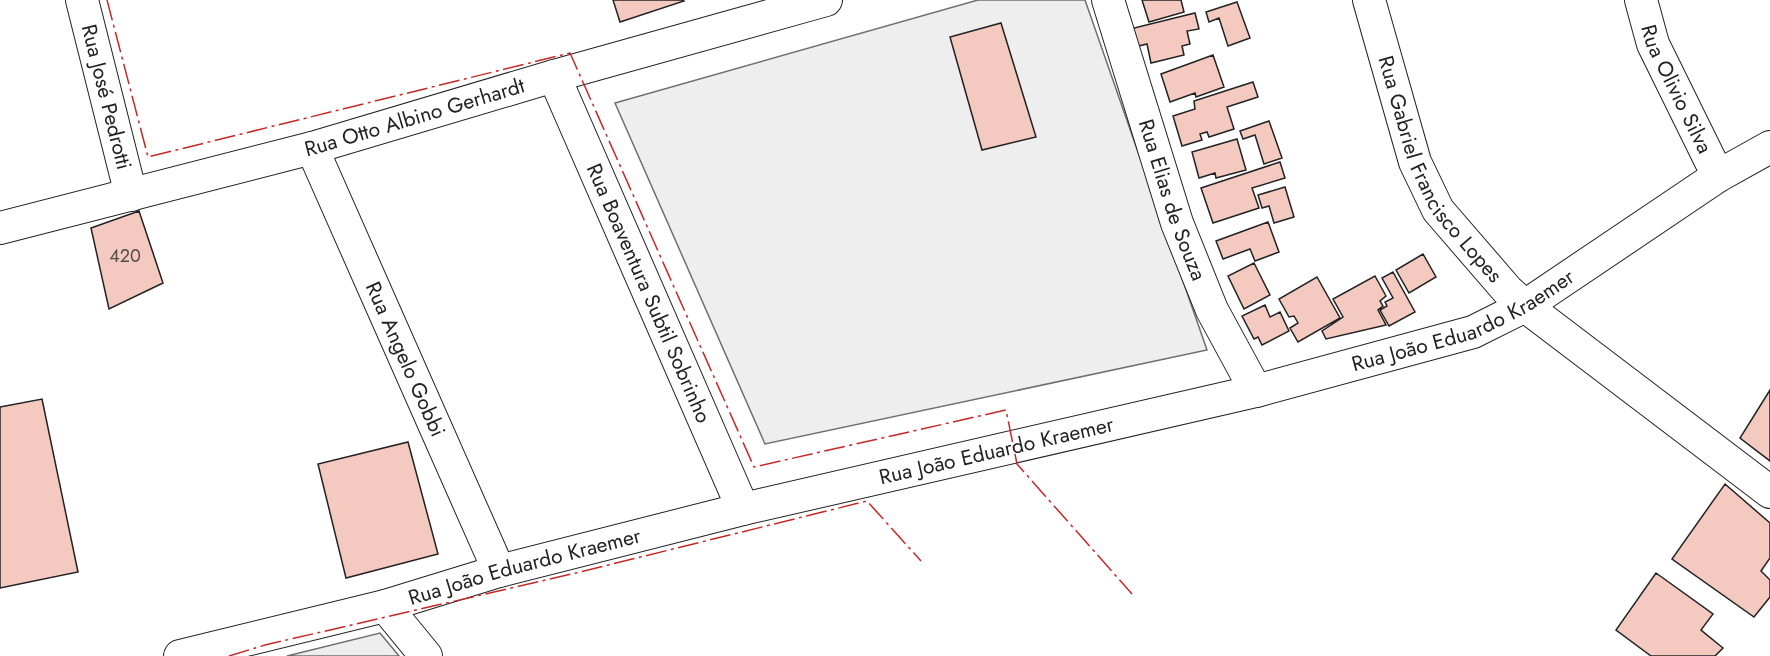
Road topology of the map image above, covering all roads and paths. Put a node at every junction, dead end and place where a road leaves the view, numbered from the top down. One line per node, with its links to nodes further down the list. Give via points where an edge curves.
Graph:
1 (82, 0): 10 (street, Rua José Pedrotti)
2 (826, 0): 6 (street, Rua Otto Albino Gerhardt)
3 (1108, 0): 13 (street, Rua Elias de Souza, via 1177,224 1212,310)
4 (1369, 0): 12 (street, Rua Gabriel Francisco Lopes, via 1415,162 1438,210)
5 (1641, 0): 9 (street, Rua Olivio Silva, via 1653,44)
6 (554, 76): 8 (street, Rua Otto Albino Gerhardt); 15 (street, Rua Boaventura Subtil Sobrinho)
7 (1770, 147): 9 (street, Rua João Eduardo Kraemer)
8 (312, 148): 10 (street, Rua Otto Albino Gerhardt); 16 (street, Rua Angelo Gobbi)
9 (1718, 176): 12 (street, Rua João Eduardo Kraemer)
10 (131, 195): 11 (street, Rua Otto Albino Gerhardt)
11 (0, 228)
12 (1524, 306): 13 (street, Rua João Eduardo Kraemer, via 1473,332); 14 (street, Rua Gabriel Francisco Lopes)
13 (1256, 391): 15 (street, Rua João Eduardo Kraemer)
14 (1770, 492)
15 (743, 509): 16 (street, Rua João Eduardo Kraemer)
16 (499, 571): 17 (street, Rua João Eduardo Kraemer)
17 (385, 606): 18 (street, Rua João Eduardo Kraemer); 19 (street)
18 (189, 655)
19 (426, 656)

